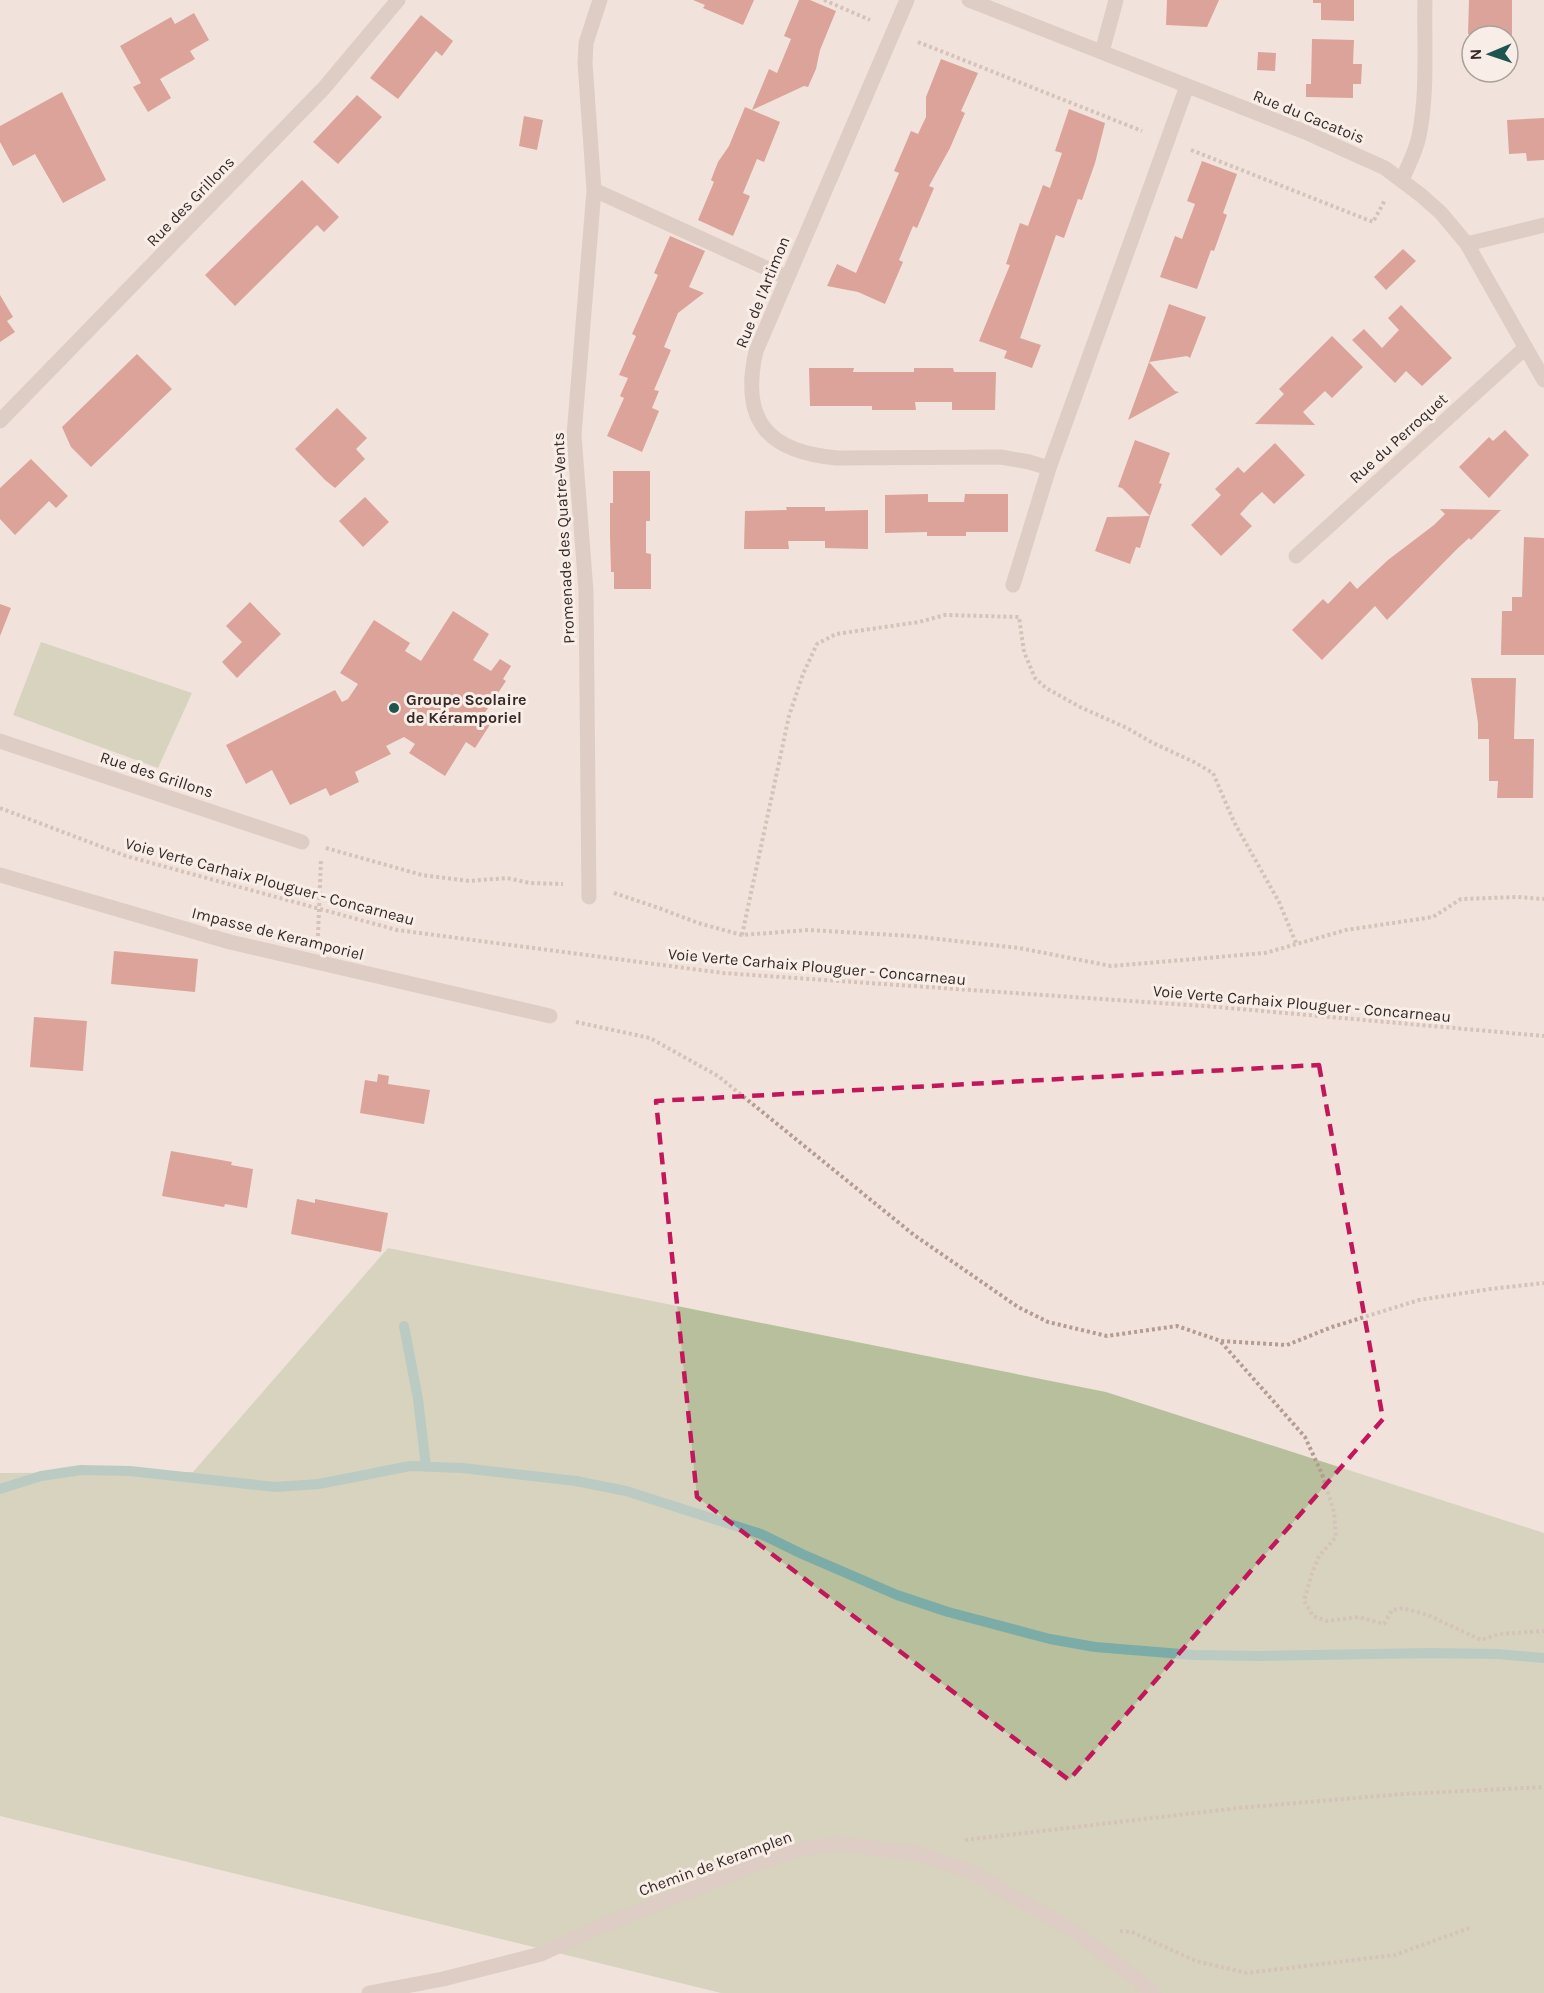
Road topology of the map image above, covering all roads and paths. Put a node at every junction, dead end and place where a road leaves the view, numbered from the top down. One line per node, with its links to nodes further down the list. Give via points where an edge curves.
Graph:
1 (399, 0): 19 (street, Rue des Grillons, via 316,96)
2 (600, 0): 13 (street, Promenade des Quatre-Vents, via 586,43 585,63)
3 (824, 0): 8 (path)
4 (907, 0): 8 (street, Rue de l'Artimon)
5 (969, 0): 9 (street, Rue du Cacatois)
6 (1116, 0): 9 (street)
7 (1425, 0): 12 (street, via 1421,126)
8 (894, 31): 11 (path); 16 (street, Rue de l'Artimon)
9 (1102, 52): 10 (street, Rue du Cacatois)
10 (1187, 86): 11 (street); 12 (street, Rue du Cacatois, via 1362,156)
11 (1167, 141): 12 (path, via 1373,222 1386,197); 20 (street)
12 (1402, 180): 15 (street, Rue du Cacatois, via 1441,213)
13 (594, 190): 16 (street); 28 (street, Promenade des Quatre-Vents, via 574,435 586,591)
14 (1544, 225): 15 (street)
15 (1467, 244): 17 (street, Rue du Cacatois)
16 (786, 277): 20 (street, Rue de l'Artimon, via 752,370 756,413 776,440 813,456 1001,457)
17 (1524, 348): 18 (street, Rue du Cacatois); 21 (street, Rue du Perroquet)
18 (1544, 380)
19 (0, 421)
20 (1049, 468): 22 (street)
21 (1296, 556)
22 (1013, 585)
23 (0, 741): 25 (street, Rue des Grillons)
24 (0, 808): 30 (path, Voie Verte Carhaix Plouguer - Concarneau, via 126,856)
25 (302, 842): 26 (path)
26 (321, 846): 28 (path, via 422,875 469,881 507,878); 30 (path)
27 (0, 874): 33 (street, Impasse de Keramporiel, via 230,942)
28 (589, 891): 31 (path, via 659,908)
29 (1544, 899): 32 (path, via 1461,899 1433,918 1346,930)
30 (319, 909): 33 (path); 35 (path, Voie Verte Carhaix Plouguer - Concarneau, via 397,930 723,973 1218,1007)
31 (742, 935): 32 (path, via 808,930 911,936 1019,948 1110,966 1265,953); 32 (path, via 789,716 817,644 836,634 945,615 1019,618 1024,652 1035,678 1046,688 1213,773)
32 (1296, 943)
33 (317, 962): 34 (street, Impasse de Keramporiel)
34 (550, 1016): 37 (path, via 650,1038 718,1076 914,1235 1018,1307 1048,1322 1107,1336 1177,1326)
35 (1544, 1036)
36 (1544, 1283): 37 (path, via 1419,1300 1287,1345)
37 (1221, 1341): 38 (path, via 1305,1437 1322,1474 1334,1512 1336,1537 1319,1556 1312,1574 1304,1601 1312,1617 1327,1621 1359,1617 1384,1624 1392,1610 1403,1608 1428,1615 1481,1640 1498,1634)
38 (1544, 1631)
39 (1544, 1787): 40 (path, via 1239,1808)
40 (960, 1842)
41 (1472, 1927): 42 (path, via 1395,1955 1247,1973 1196,1961 1132,1932)
42 (1109, 1930)
43 (369, 1993): 44 (street, Chemin de Keramplen, via 541,1954 752,1866 798,1850 837,1844 915,1853 968,1870 1077,1933)
44 (1154, 1993)

